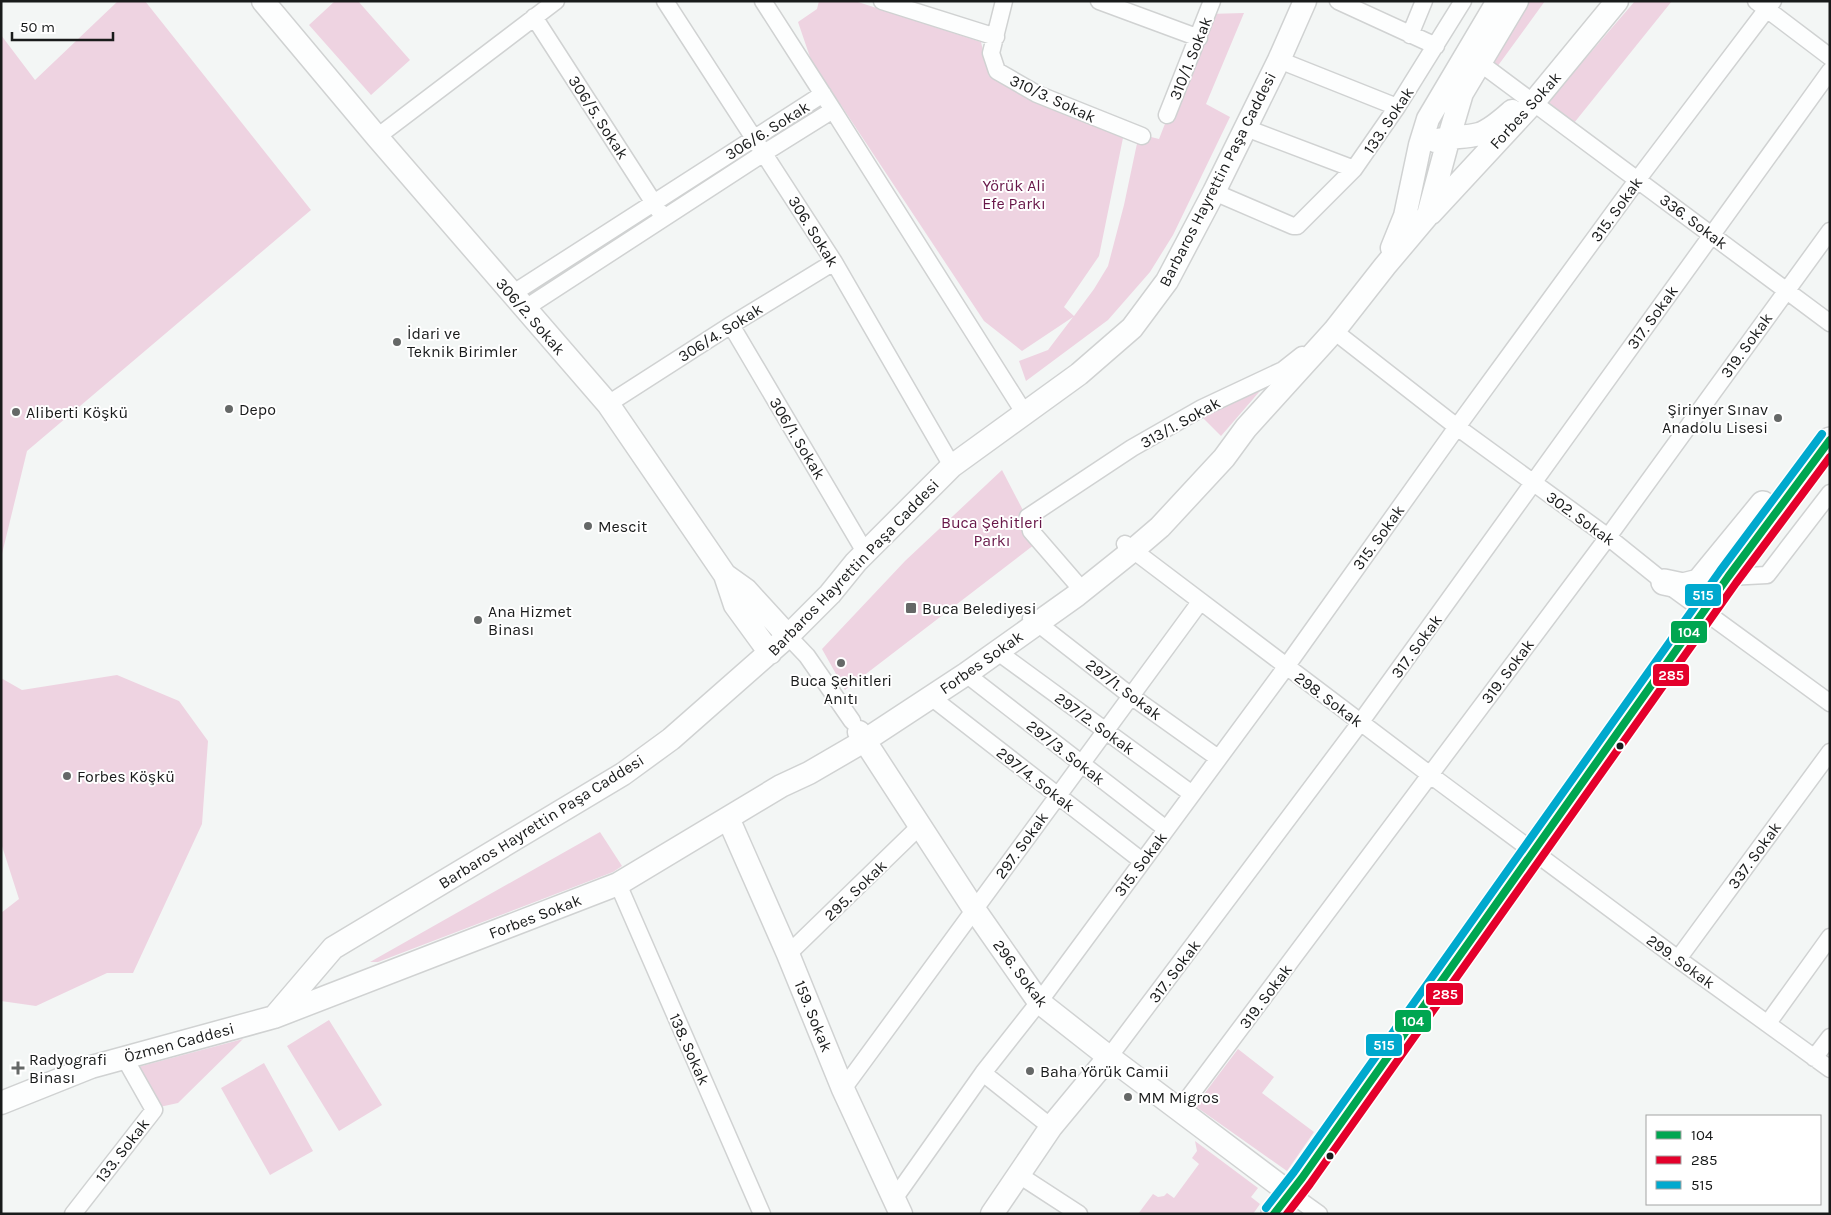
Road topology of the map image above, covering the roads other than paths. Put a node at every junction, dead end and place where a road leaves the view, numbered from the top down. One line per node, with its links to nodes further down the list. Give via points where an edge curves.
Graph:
1 (264, 1): 33 (main road, 306/2. Sokak)
2 (556, 1): 17 (street)
3 (665, 1): 34 (street, 306. Sokak)
4 (763, 1): 26 (street)
5 (882, 1): 19 (street)
6 (1004, 1): 19 (street, 310/3. Sokak)
7 (1099, 1): 20 (street)
8 (1212, 1): 20 (street, 310/1. Sokak)
9 (1305, 1): 23 (main road, Barbaros Hayrettin Paşa Caddesi)
10 (1338, 1): 18 (street)
11 (1424, 1): 18 (street)
12 (1463, 1): 21 (street, 133. Sokak)
13 (1498, 1): 35 (main road, via 1428,119)
14 (1517, 1): 24 (main road, Forbes Sokak)
15 (1617, 1): 27 (main road, Forbes Sokak)
16 (1766, 4): 22 (street); 40 (street, 315. Sokak)
17 (534, 17): 33 (street); 42 (street, 306/5. Sokak)
18 (1410, 35): 21 (street)
19 (996, 37): 32 (street, 310/3. Sokak, via 991,52 997,71 1037,94)
20 (1199, 38): 30 (street, 310/1. Sokak)
21 (1436, 46): 28 (street, 133. Sokak)
22 (1830, 57)
23 (1279, 60): 28 (street); 31 (main road, Barbaros Hayrettin Paşa Caddesi)
24 (1480, 63): 27 (street, 336. Sokak); 36 (main road, Forbes Sokak, via 1462,93)
25 (1830, 71): 46 (street, 317. Sokak)
26 (823, 94): 29 (street, 306/6. Sokak); 34 (street, 306/6. Sokak)
27 (1533, 103): 36 (main road, via 1518,105 1480,134 1459,137); 38 (main road, Forbes Sokak); 40 (street, 336. Sokak)
28 (1397, 106): 39 (street, 133. Sokak)
29 (833, 110): 37 (street, 306/6. Sokak); 55 (street)
30 (1167, 116)
31 (1246, 128): 39 (street); 41 (main road, Barbaros Hayrettin Paşa Caddesi)
32 (1142, 136)
33 (377, 137): 50 (main road, 306/2. Sokak)
34 (754, 138): 37 (street, 306. Sokak); 42 (street, 306/6. Sokak)
35 (1420, 145): 36 (main road); 48 (main road, via 1405,216)
36 (1446, 145): 38 (main road, via 1466,158); 43 (main road, Forbes Sokak)
37 (764, 153): 44 (street, 306/6. Sokak); 47 (street, 306. Sokak)
38 (1482, 158): 43 (main road, Forbes Sokak)
39 (1354, 169): 41 (street, 133. Sokak, via 1297,226)
40 (1638, 179): 46 (street, 336. Sokak); 56 (street, 315. Sokak)
41 (1214, 192): 55 (main road, Barbaros Hayrettin Paşa Caddesi, via 1167,280 1132,328 1079,374)
42 (654, 202): 44 (street, 306/5. Sokak); 50 (street, 306/6. Sokak)
43 (1428, 216): 48 (main road, Forbes Sokak)
44 (663, 218): 50 (street, 306/6. Sokak)
45 (1830, 231): 49 (street, 319. Sokak)
46 (1712, 234): 49 (street, 336. Sokak); 60 (street, 317. Sokak)
47 (834, 262): 52 (street, 306/4. Sokak); 59 (street, 306. Sokak)
48 (1385, 266): 53 (main road, Forbes Sokak)
49 (1785, 291): 51 (street, 336. Sokak); 62 (street, 319. Sokak)
50 (518, 302): 54 (main road, 306/2. Sokak)
51 (1830, 323)
52 (731, 325): 54 (street, 306/4. Sokak); 64 (street, 306/1. Sokak)
53 (1334, 331): 56 (street, 302. Sokak); 63 (main road, Forbes Sokak, via 1160,526); 69 (street, 313/1. Sokak, via 1283,370 1202,408 1132,448 1028,516 1031,531)
54 (608, 404): 65 (main road, 306/2. Sokak)
55 (1024, 414): 59 (main road, Barbaros Hayrettin Paşa Caddesi)
56 (1457, 426): 60 (street, 302. Sokak); 76 (street, 315. Sokak)
57 (1830, 433): 68 (main road, via 1816,436)
58 (1830, 440): 66 (main road)
59 (952, 466): 64 (main road, Barbaros Hayrettin Paşa Caddesi)
60 (1533, 484): 62 (street, 302. Sokak); 81 (street, 317. Sokak)
61 (1830, 492): 66 (street, via 1767,575)
62 (1608, 537): 67 (street, 302. Sokak); 87 (street, 319. Sokak)
63 (1129, 548): 69 (main road, Forbes Sokak); 70 (street, 298. Sokak); 72 (main road, Forbes Sokak, via 1077,596)
64 (865, 552): 73 (main road, Barbaros Hayrettin Paşa Caddesi, via 830,594)
65 (725, 575): 73 (main road, 306/2. Sokak, via 746,590); 75 (main road, via 735,605)
66 (1728, 577): 71 (main road)
67 (1664, 582): 68 (main road, via 1683,586); 71 (street, 302. Sokak)
68 (1699, 582): 71 (street)
69 (1076, 583): 72 (main road, Forbes Sokak)
70 (1200, 602): 76 (street, 298. Sokak); 78 (street, 297. Sokak)
71 (1704, 612): 80 (street, 302. Sokak); 93 (main road)
72 (1034, 621): 74 (main road, Forbes Sokak); 78 (street, 297/1. Sokak); 83 (main road, Forbes Sokak)
73 (788, 636): 75 (main road, Barbaros Hayrettin Paşa Caddesi); 83 (street, via 807,656)
74 (998, 652): 77 (main road, Forbes Sokak); 82 (street, 297/2. Sokak)
75 (770, 653): 101 (main road, Barbaros Hayrettin Paşa Caddesi, via 671,738 623,774 333,948)
76 (1286, 667): 81 (street, 298. Sokak); 85 (street, 315. Sokak)
77 (966, 674): 79 (main road, Forbes Sokak); 86 (street, 297/3. Sokak)
78 (1131, 696): 82 (street, 297. Sokak); 85 (street, 297/1. Sokak)
79 (931, 697): 83 (main road, Forbes Sokak); 89 (street, 297/4. Sokak)
80 (1830, 703)
81 (1360, 722): 87 (street, 298. Sokak); 105 (street, 317. Sokak)
82 (1104, 730): 86 (street, 297. Sokak); 88 (street, 297/2. Sokak)
83 (858, 731): 90 (main road, Forbes Sokak, via 809,773); 91 (main road, 296. Sokak)
84 (1830, 752): 99 (street, 337. Sokak)
85 (1218, 758): 88 (street, 315. Sokak)
86 (1080, 764): 89 (street, 297. Sokak); 92 (street, 297/3. Sokak)
87 (1429, 774): 93 (street, 298. Sokak); 111 (street, 319. Sokak)
88 (1192, 794): 92 (street, 315. Sokak)
89 (1057, 796): 94 (street, 297/4. Sokak); 96 (street, 297. Sokak)
90 (728, 818): 95 (main road, Forbes Sokak); 98 (main road, 159. Sokak)
91 (921, 825): 96 (main road, 296. Sokak); 98 (street, 295. Sokak)
92 (1166, 829): 94 (street, 315. Sokak)
93 (1534, 852): 99 (street, 299. Sokak); 114 (main road)
94 (1142, 861): 100 (street, 315. Sokak)
95 (618, 884): 101 (main road, Forbes Sokak); 117 (street, 138. Sokak)
96 (974, 909): 100 (main road, 296. Sokak); 109 (street, 297. Sokak)
97 (1830, 937): 102 (street)
98 (788, 954): 109 (main road, 159. Sokak)
99 (1678, 959): 102 (street, 299. Sokak)
100 (1039, 1002): 105 (main road, 296. Sokak); 108 (street, 315. Sokak)
101 (274, 1017): 104 (main road, Özmen Caddesi)
102 (1768, 1023): 106 (street, 299. Sokak)
103 (1830, 1036): 106 (street)
104 (124, 1057): 110 (main road, Özmen Caddesi); 116 (street, 133. Sokak, via 154,1110)
105 (1109, 1058): 111 (main road, 296. Sokak); 112 (main road, 317. Sokak)
106 (1814, 1058): 107 (street, 299. Sokak)
107 (1830, 1069)
108 (983, 1073): 112 (street); 115 (street, 315. Sokak)
109 (843, 1089): 115 (main road, 159. Sokak)
110 (1, 1102)
111 (1180, 1109): 114 (main road, 296. Sokak)
112 (1051, 1127): 113 (main road, 317. Sokak)
113 (1019, 1175): 118 (main road, 317. Sokak); 119 (street)
114 (1291, 1194): 120 (main road); 121 (street)
115 (898, 1206)
116 (73, 1214)
117 (762, 1214)
118 (992, 1214)
119 (1079, 1214)
120 (1274, 1214)
121 (1319, 1214)

